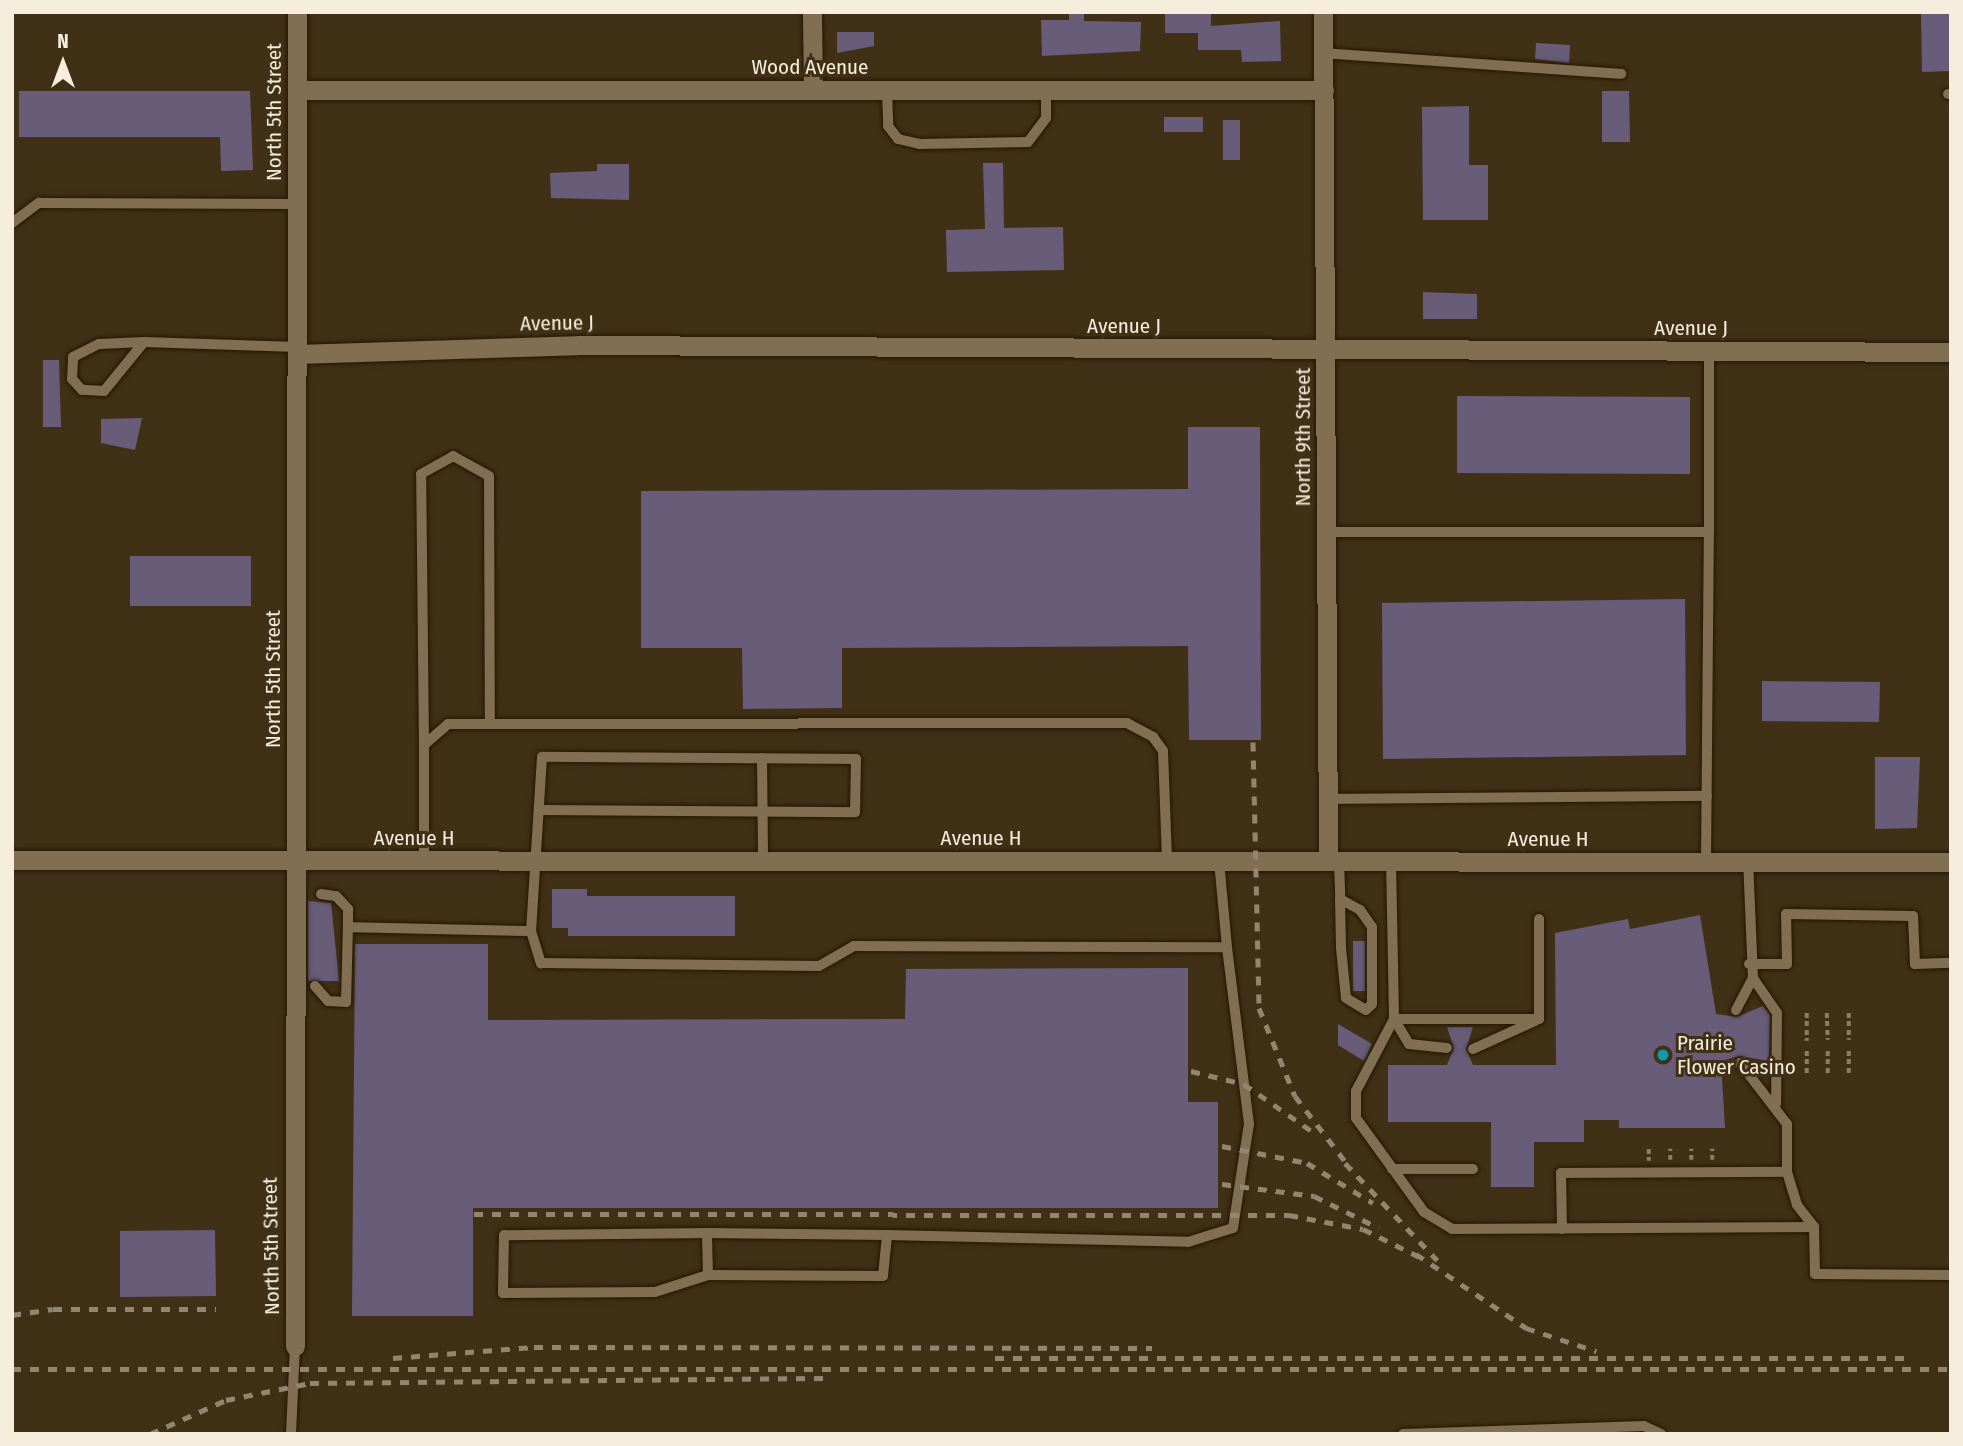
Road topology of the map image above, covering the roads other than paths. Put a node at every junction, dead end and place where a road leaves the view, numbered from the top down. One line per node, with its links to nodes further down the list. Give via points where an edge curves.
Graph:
1 (297, 12): 6 (street, North 5th Street)
2 (812, 12): 7 (street)
3 (1323, 12): 4 (street, North 9th Street)
4 (1323, 53): 5 (lane); 10 (street, North 9th Street)
5 (1621, 74)
6 (297, 90): 7 (street, Wood Avenue); 11 (street, North 5th Street)
7 (813, 90): 8 (street, Wood Avenue)
8 (887, 90): 9 (street, Wood Avenue); 9 (lane, via 888,126 898,139 919,144 1028,142 1046,118)
9 (1046, 90): 10 (street, Wood Avenue)
10 (1324, 90): 15 (street, North 9th Street)
11 (297, 204): 12 (lane, via 39,203); 14 (street, North 5th Street)
12 (12, 223)
13 (144, 342): 13 (lane, via 79,350 72,379 82,390 104,391); 14 (lane)
14 (297, 350): 15 (street, Avenue J, via 578,345); 29 (street, North 5th Street)
15 (1325, 350): 16 (street, Avenue J); 19 (street, North 9th Street)
16 (1709, 351): 17 (street, Avenue J); 18 (lane)
17 (1951, 352)
18 (1709, 532): 19 (lane); 23 (lane)
19 (1326, 533): 24 (street, North 9th Street)
20 (490, 724): 21 (lane, via 448,724); 21 (lane, via 489,476 453,456 421,474); 32 (lane, via 1127,723 1153,737 1163,751)
21 (424, 746): 30 (lane)
22 (762, 758): 25 (lane, via 542,757); 26 (lane); 26 (lane, via 856,758 855,812)
23 (1707, 796): 24 (lane); 36 (lane)
24 (1327, 799): 34 (street, North 9th Street)
25 (542, 810): 26 (lane); 28 (lane)
26 (763, 811): 31 (lane)
27 (12, 860): 29 (street, Avenue H)
28 (540, 860): 30 (street, Avenue H); 31 (street, Avenue H); 43 (lane)
29 (296, 861): 30 (street, Avenue H); 65 (street, North 5th Street)
30 (424, 861)
31 (763, 861): 32 (street, Avenue H)
32 (1167, 861): 33 (street, Avenue H)
33 (1219, 861): 34 (street, Avenue H); 44 (lane)
34 (1333, 861): 35 (street, Avenue H); 40 (lane)
35 (1391, 861): 36 (street, Avenue H); 51 (lane)
36 (1706, 862): 37 (street, Avenue H)
37 (1748, 862): 38 (street, Avenue H); 46 (lane)
38 (1951, 862)
39 (321, 894): 42 (lane, via 336,896 348,909)
40 (1340, 899): 40 (lane, via 1346,998 1366,1010 1372,1004 1372,927 1360,910)
41 (1539, 919): 50 (lane)
42 (348, 927): 43 (lane); 48 (lane, via 346,1002 328,1001)
43 (531, 931): 44 (lane, via 541,963 819,967 854,946)
44 (1227, 947): 62 (lane, via 1249,1124 1233,1228 1188,1242)
45 (1951, 963): 46 (lane, via 1915,964 1913,916 1786,914 1787,964)
46 (1749, 964): 47 (lane)
47 (1753, 978): 49 (lane); 55 (lane, via 1777,1013)
48 (315, 986)
49 (1736, 1010)
50 (1539, 1019): 51 (lane); 53 (lane)
51 (1394, 1020): 52 (lane, via 1409,1044); 56 (lane, via 1356,1091 1356,1118)
52 (1447, 1048)
53 (1473, 1049)
54 (1740, 1063): 55 (lane, via 1751,1084)
55 (1776, 1104): 58 (lane, via 1787,1124)
56 (1392, 1169): 57 (lane); 60 (lane, via 1424,1212 1452,1228)
57 (1473, 1169)
58 (1787, 1172): 59 (lane, via 1797,1205); 60 (lane, via 1561,1173)
59 (1814, 1227): 60 (lane); 64 (lane, via 1815,1275)
60 (1562, 1228)
61 (707, 1233): 62 (lane); 63 (lane); 63 (lane, via 504,1235 503,1293 655,1292)
62 (887, 1235): 63 (lane, via 883,1276)
63 (708, 1275)
64 (1951, 1275)
65 (295, 1346): 66 (lane)
66 (291, 1434)
67 (1403, 1434): 68 (lane, via 1644,1426)
68 (1661, 1434)

